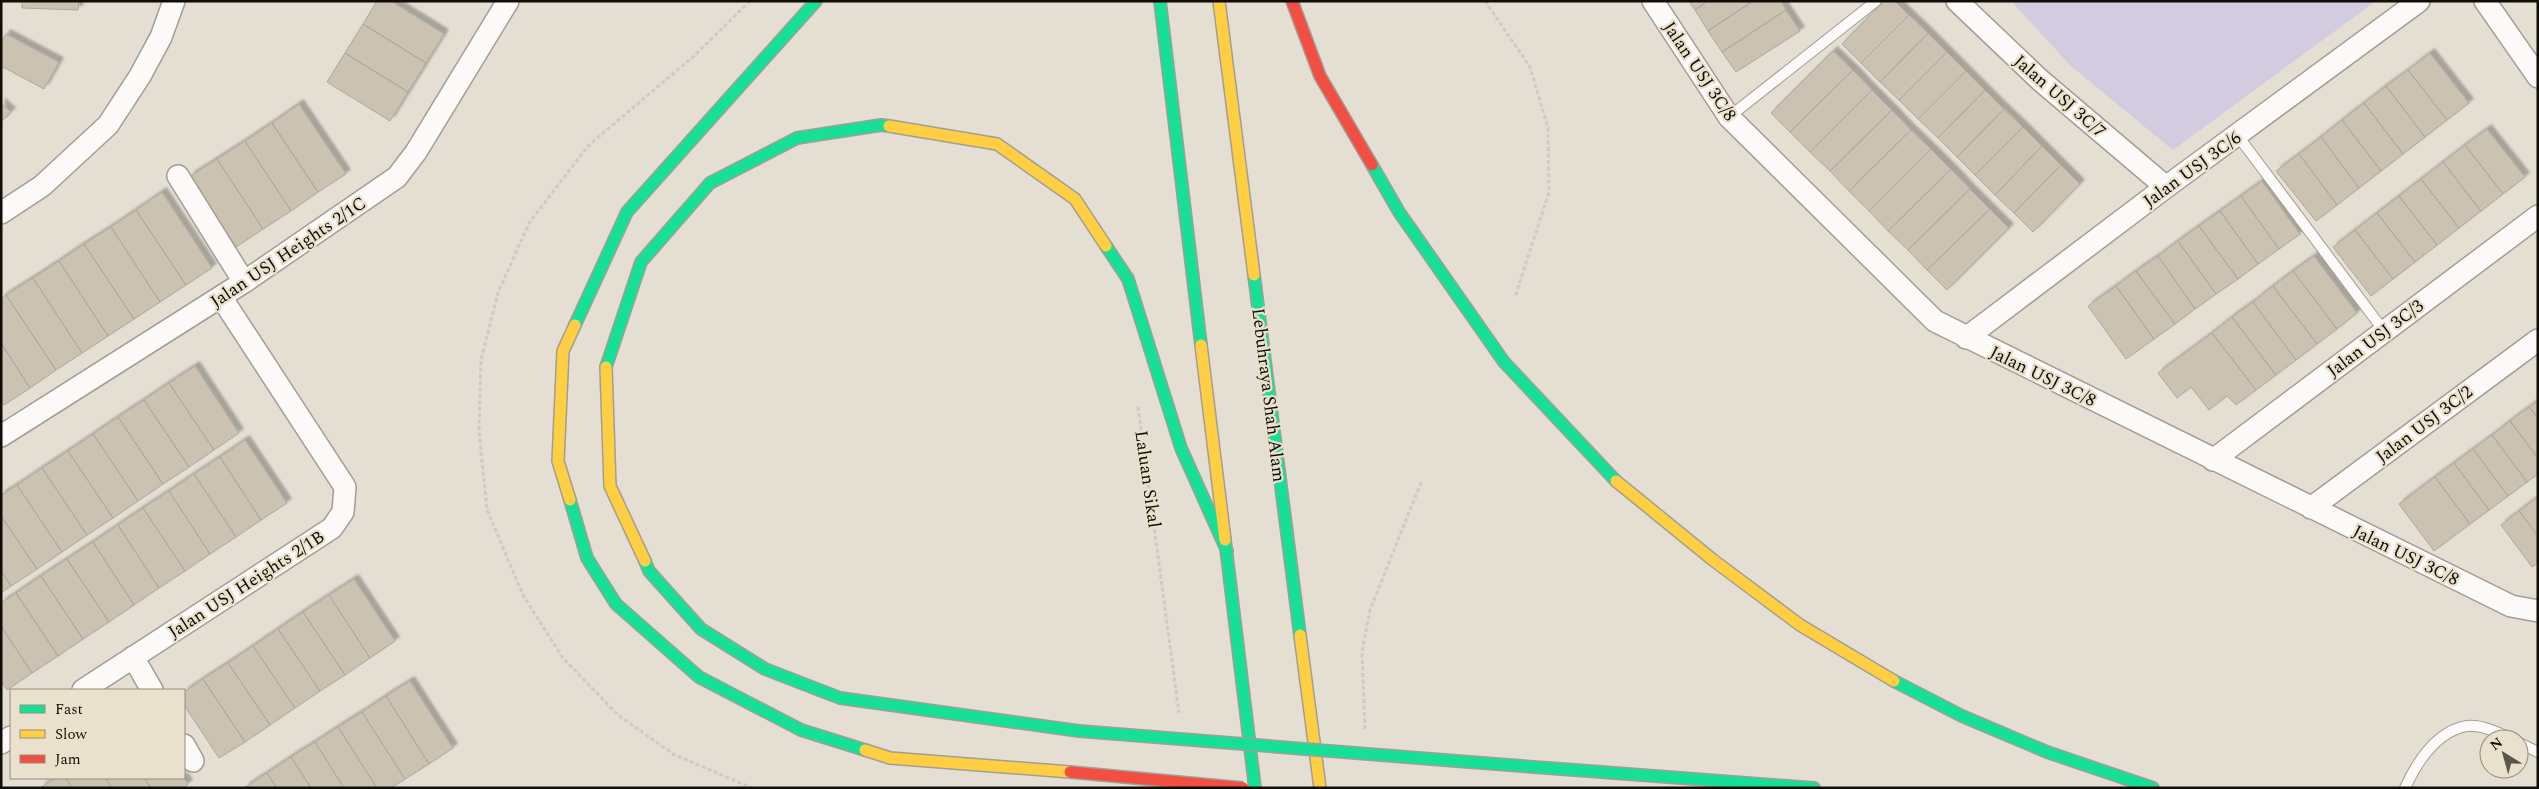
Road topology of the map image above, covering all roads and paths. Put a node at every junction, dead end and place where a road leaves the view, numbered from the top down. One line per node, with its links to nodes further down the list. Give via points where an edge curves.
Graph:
1 (174, 1): 18 (street, via 161,37 108,125 42,186)
2 (816, 1): 39 (highway, bridge, via 628,212 563,350 558,461 587,558 616,604 699,677 800,730 890,758)
3 (1160, 1): 31 (highway)
4 (1219, 1): 41 (highway, Lebuhraya Shah Alam)
5 (1292, 1): 43 (highway, via 1320,76 1399,212 1504,362 1620,485 1800,625 1877,672 1962,716 2047,752)
6 (1486, 1): 22 (path, via 1530,68 1548,128 1550,192)
7 (1653, 1): 14 (street, Jalan USJ 3C/8)
8 (1876, 1): 14 (lane)
9 (1957, 1): 17 (street, Jalan USJ 3C/7, via 2040,80)
10 (2419, 1): 15 (street, Jalan USJ 3C/6)
11 (2485, 1): 13 (street)
12 (502, 3): 20 (street, Jalan USJ Heights 2/1C, via 416,152 397,177)
13 (2538, 77)
14 (1729, 117): 24 (street, Jalan USJ 3C/8, via 1935,322)
15 (2238, 136): 17 (street, Jalan USJ 3C/6); 23 (lane)
16 (178, 176): 20 (street)
17 (2166, 187): 24 (street, Jalan USJ 3C/6)
18 (1, 213)
19 (2538, 216): 23 (street, Jalan USJ 3C/3)
20 (244, 282): 21 (street, Jalan USJ Heights 2/1C)
21 (221, 297): 27 (street, Jalan USJ Heights 2/1C); 33 (street, Jalan USJ Heights 2/1B, via 345,488 343,512 332,528)
22 (1515, 297)
23 (2384, 331): 28 (street, Jalan USJ 3C/3)
24 (1966, 338): 28 (street, Jalan USJ 3C/8)
25 (2538, 340): 30 (street, Jalan USJ 3C/2)
26 (1138, 402): 36 (path, Laluan Sikal)
27 (1, 436)
28 (2213, 460): 30 (street, Jalan USJ 3C/8)
29 (1422, 480): 38 (path, via 1370,610 1362,652)
30 (2311, 508): 32 (street, Jalan USJ 3C/8, via 2511,606)
31 (1227, 551): 40 (highway); 42 (highway, bridge, via 1181,448 1128,279 1074,200 997,144 881,125 797,138 710,183 641,262 604,372 610,486 648,571 701,629 765,669 840,698 1079,731)
32 (2538, 611)
33 (133, 657): 34 (street, Jalan USJ Heights 2/1B); 35 (street)
34 (85, 689)
35 (151, 689)
36 (1180, 722)
37 (2484, 729): 44 (lane, via 2468,726 2451,732 2431,747 2416,764)
38 (1367, 736)
39 (1243, 788)
40 (1255, 788)
41 (1320, 788)
42 (1814, 788)
43 (2153, 788)
44 (2405, 788)

